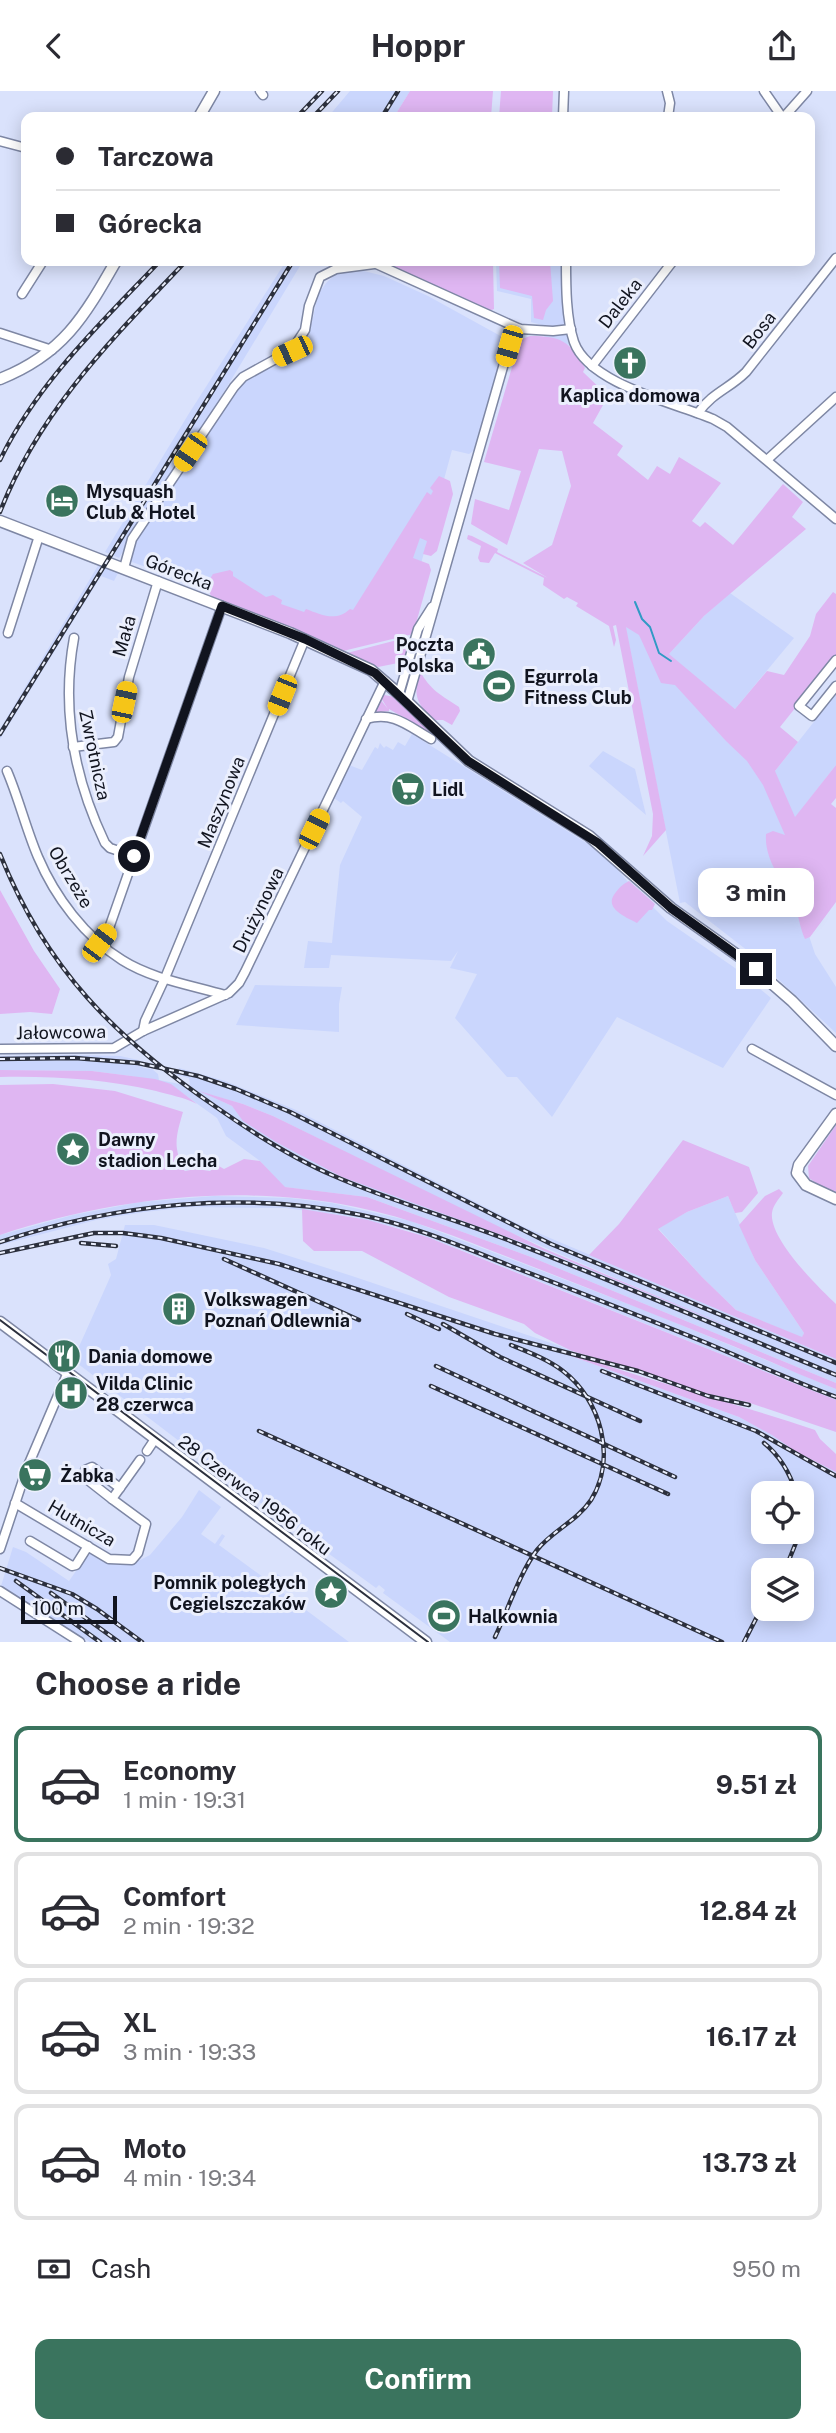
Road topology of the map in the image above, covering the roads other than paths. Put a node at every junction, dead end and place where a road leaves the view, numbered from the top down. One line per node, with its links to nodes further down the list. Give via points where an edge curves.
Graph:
1 (214, 91): 6 (street)
2 (564, 91): 7 (street)
3 (667, 91): 8 (street)
4 (764, 91): 9 (street)
5 (807, 91): 10 (street)
6 (202, 112)
7 (563, 112)
8 (669, 112)
9 (779, 112)
10 (788, 112)
11 (0, 141): 12 (street)
12 (21, 147)
13 (836, 258): 28 (street, Bosa, via 746,372 713,395)
14 (40, 266): 20 (street)
15 (113, 266): 24 (street, via 83,316)
16 (351, 266): 33 (street, via 320,277 305,330 292,351 243,377 234,387 132,539)
17 (381, 266): 21 (street)
18 (566, 266): 22 (street)
19 (669, 266): 25 (street, Daleka)
20 (22, 294)
21 (520, 329): 22 (street); 42 (street, via 509,346 436,602)
22 (571, 329): 25 (street, via 578,350)
23 (0, 333): 24 (street)
24 (52, 350): 26 (street)
25 (592, 366): 28 (street, via 616,381)
26 (0, 379)
27 (836, 397): 29 (street)
28 (698, 413): 29 (street, via 727,427)
29 (768, 460): 30 (street)
30 (836, 519)
31 (0, 521): 32 (street, Górecka)
32 (40, 536): 33 (street, Górecka); 36 (street)
33 (124, 568): 34 (street, Górecka)
34 (158, 581): 35 (street, Górecka); 45 (street, Mała, via 129,677 118,736 115,741)
35 (222, 606): 38 (street, Górecka); 47 (street)
36 (8, 633)
37 (74, 638): 45 (street, Zwrotnicza, via 68,701)
38 (305, 639): 40 (street, Górecka, via 366,667); 49 (street, Maszynowa)
39 (836, 660): 41 (street, via 799,706 812,716)
40 (385, 681): 42 (street, Górecka); 43 (street, Drużynowa)
41 (836, 686)
42 (403, 698): 52 (street, Górecka, via 468,761 589,836 671,908 747,961)
43 (366, 719): 44 (street, via 390,716); 50 (street, Drużynowa, via 239,983)
44 (432, 739)
45 (74, 747): 47 (street, Zwrotnicza, via 87,801 105,843)
46 (7, 771): 48 (street, Obrzeże, via 56,891)
47 (134, 856): 48 (street, via 108,931)
48 (99, 943): 49 (street, Obrzeże, via 124,961)
49 (166, 978): 50 (street, Obrzeże); 51 (street)
50 (225, 995): 51 (street, Jałowcowa)
51 (143, 1031): 53 (street, Jałowcowa, via 109,1049)
52 (836, 1046)
53 (0, 1049)
54 (752, 1049): 55 (street)
55 (836, 1095)
56 (836, 1114): 57 (street, via 797,1173 806,1185)
57 (836, 1199)
58 (0, 1321): 59 (street, 28 Czerwca 1956 roku)
59 (68, 1372): 60 (street, 28 Czerwca 1956 roku); 65 (street)
60 (155, 1439): 61 (street); 71 (street, 28 Czerwca 1956 roku)
61 (147, 1451)
62 (141, 1460): 63 (street, Hutnicza)
63 (120, 1488): 64 (street, Hutnicza); 64 (street, via 92,1467 85,1470 84,1477)
64 (112, 1499): 68 (street, Hutnicza, via 146,1524 138,1553 132,1560 109,1559)
65 (15, 1503): 67 (street); 68 (street, Hutnicza)
66 (30, 1541): 68 (street, via 72,1566)
67 (1, 1546)
68 (88, 1546)
69 (0, 1591): 70 (street)
70 (80, 1642)
71 (426, 1642)

